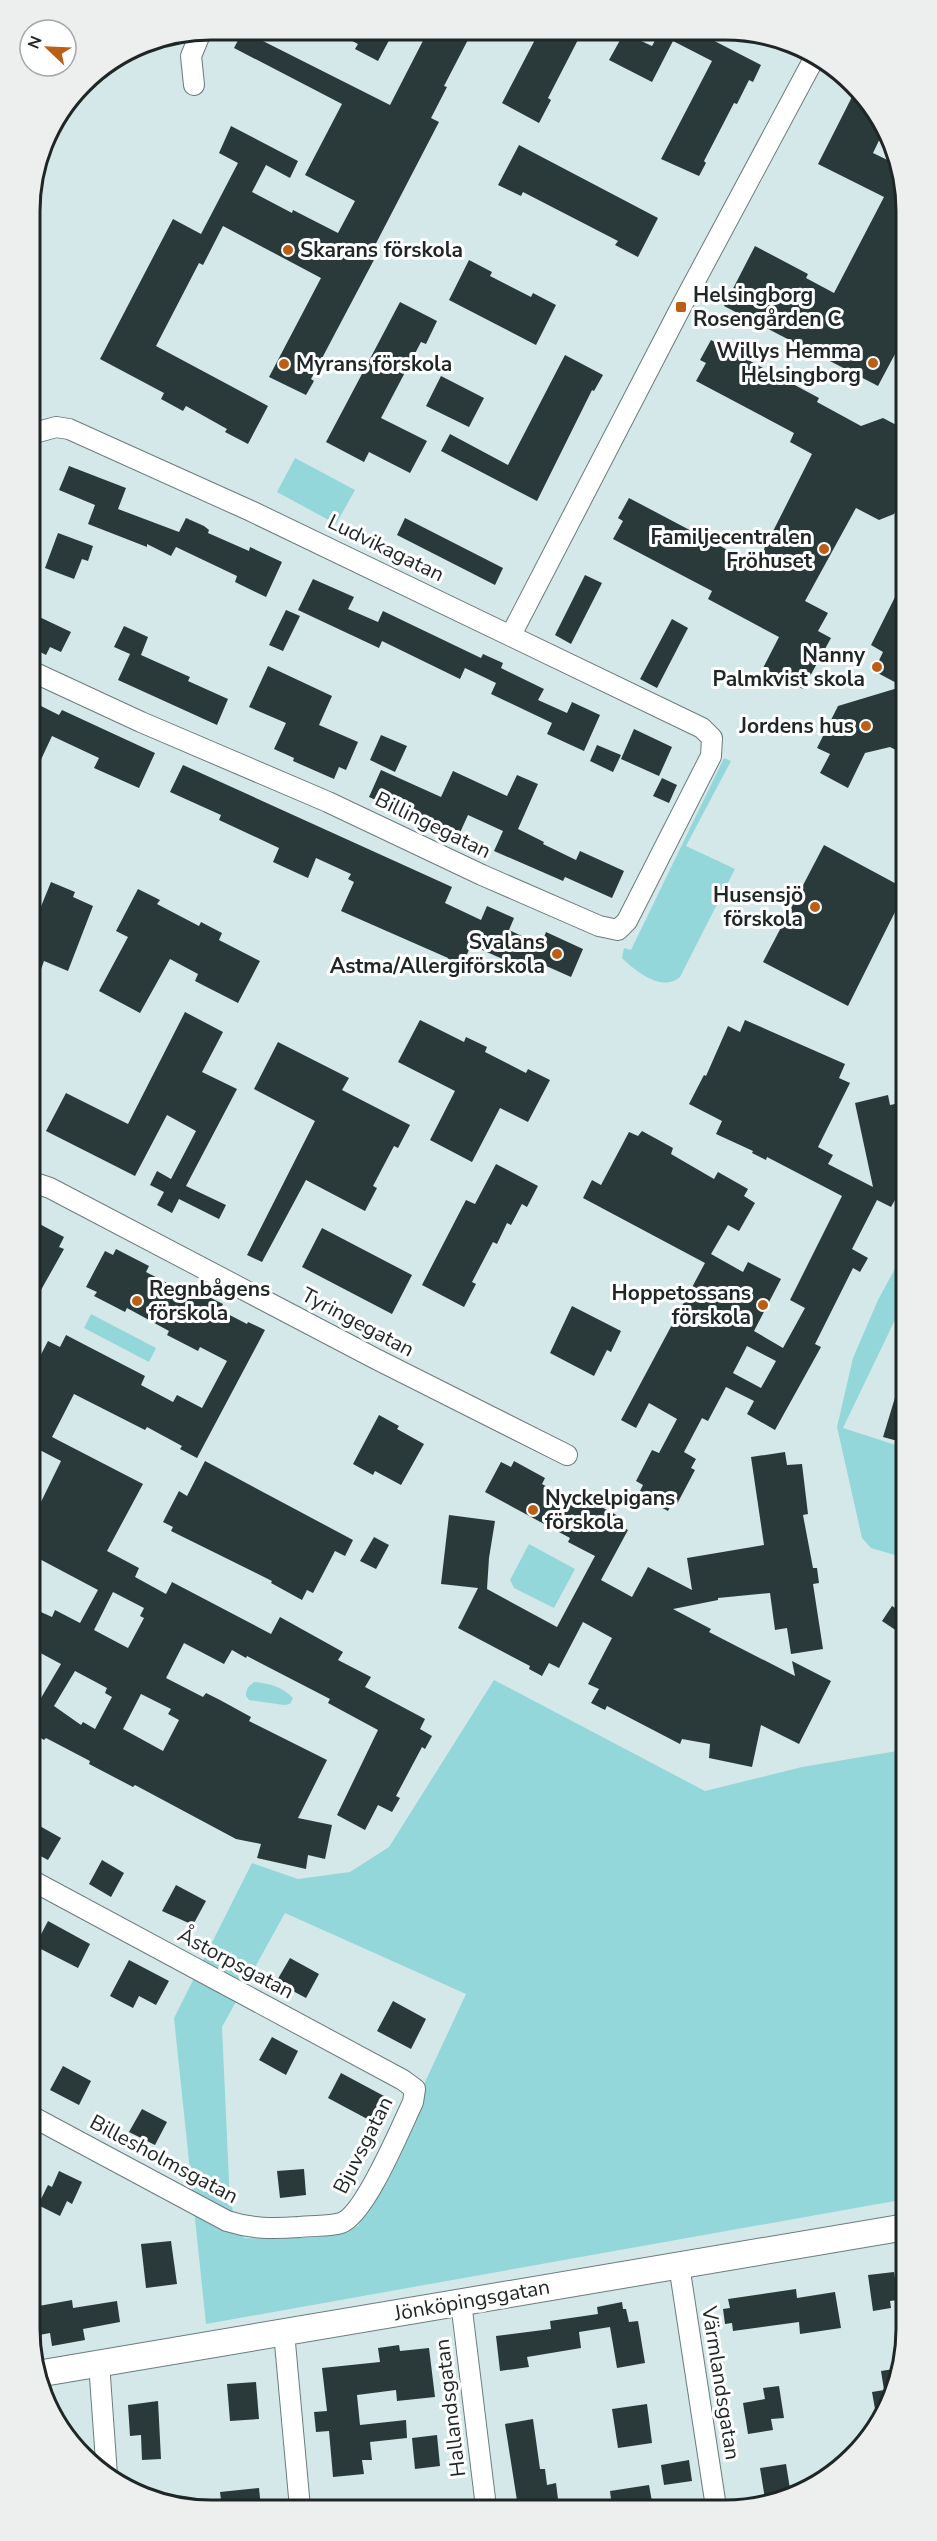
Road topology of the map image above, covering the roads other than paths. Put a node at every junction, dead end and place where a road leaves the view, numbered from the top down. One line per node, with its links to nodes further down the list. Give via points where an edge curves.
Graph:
1 (197, 42): 3 (street, via 191,56)
2 (812, 63): 5 (street)
3 (194, 85)
4 (41, 431): 5 (street, Ludvikagatan, via 56,427 87,435)
5 (511, 635): 7 (street, Ludvikagatan, via 702,728)
6 (41, 676): 7 (street, Billingegatan, via 328,802 482,875 599,926 618,930 627,921 711,756)
7 (712, 738)
8 (41, 1185): 9 (street, Tyringegatan)
9 (567, 1455)
10 (40, 1885): 11 (street, Åstorpsgatan)
11 (415, 2089): 13 (street, Bjuvsgatan, via 413,2102 377,2175 351,2217 340,2223)
12 (40, 2121): 13 (street, Billesholmsgatan, via 227,2221)
13 (277, 2229)
14 (896, 2229): 15 (street, Jönköpingsgatan)
15 (679, 2265): 16 (street, Jönköpingsgatan); 23 (street, Värmlandsgatan)
16 (461, 2302): 17 (street, Jönköpingsgatan); 22 (street, Hallandsgatan)
17 (284, 2332): 18 (street, Jönköpingsgatan); 21 (street)
18 (99, 2363): 19 (street, Jönköpingsgatan); 20 (street)
19 (47, 2372)
20 (106, 2464)
21 (299, 2500)
22 (485, 2500)
23 (715, 2500)

